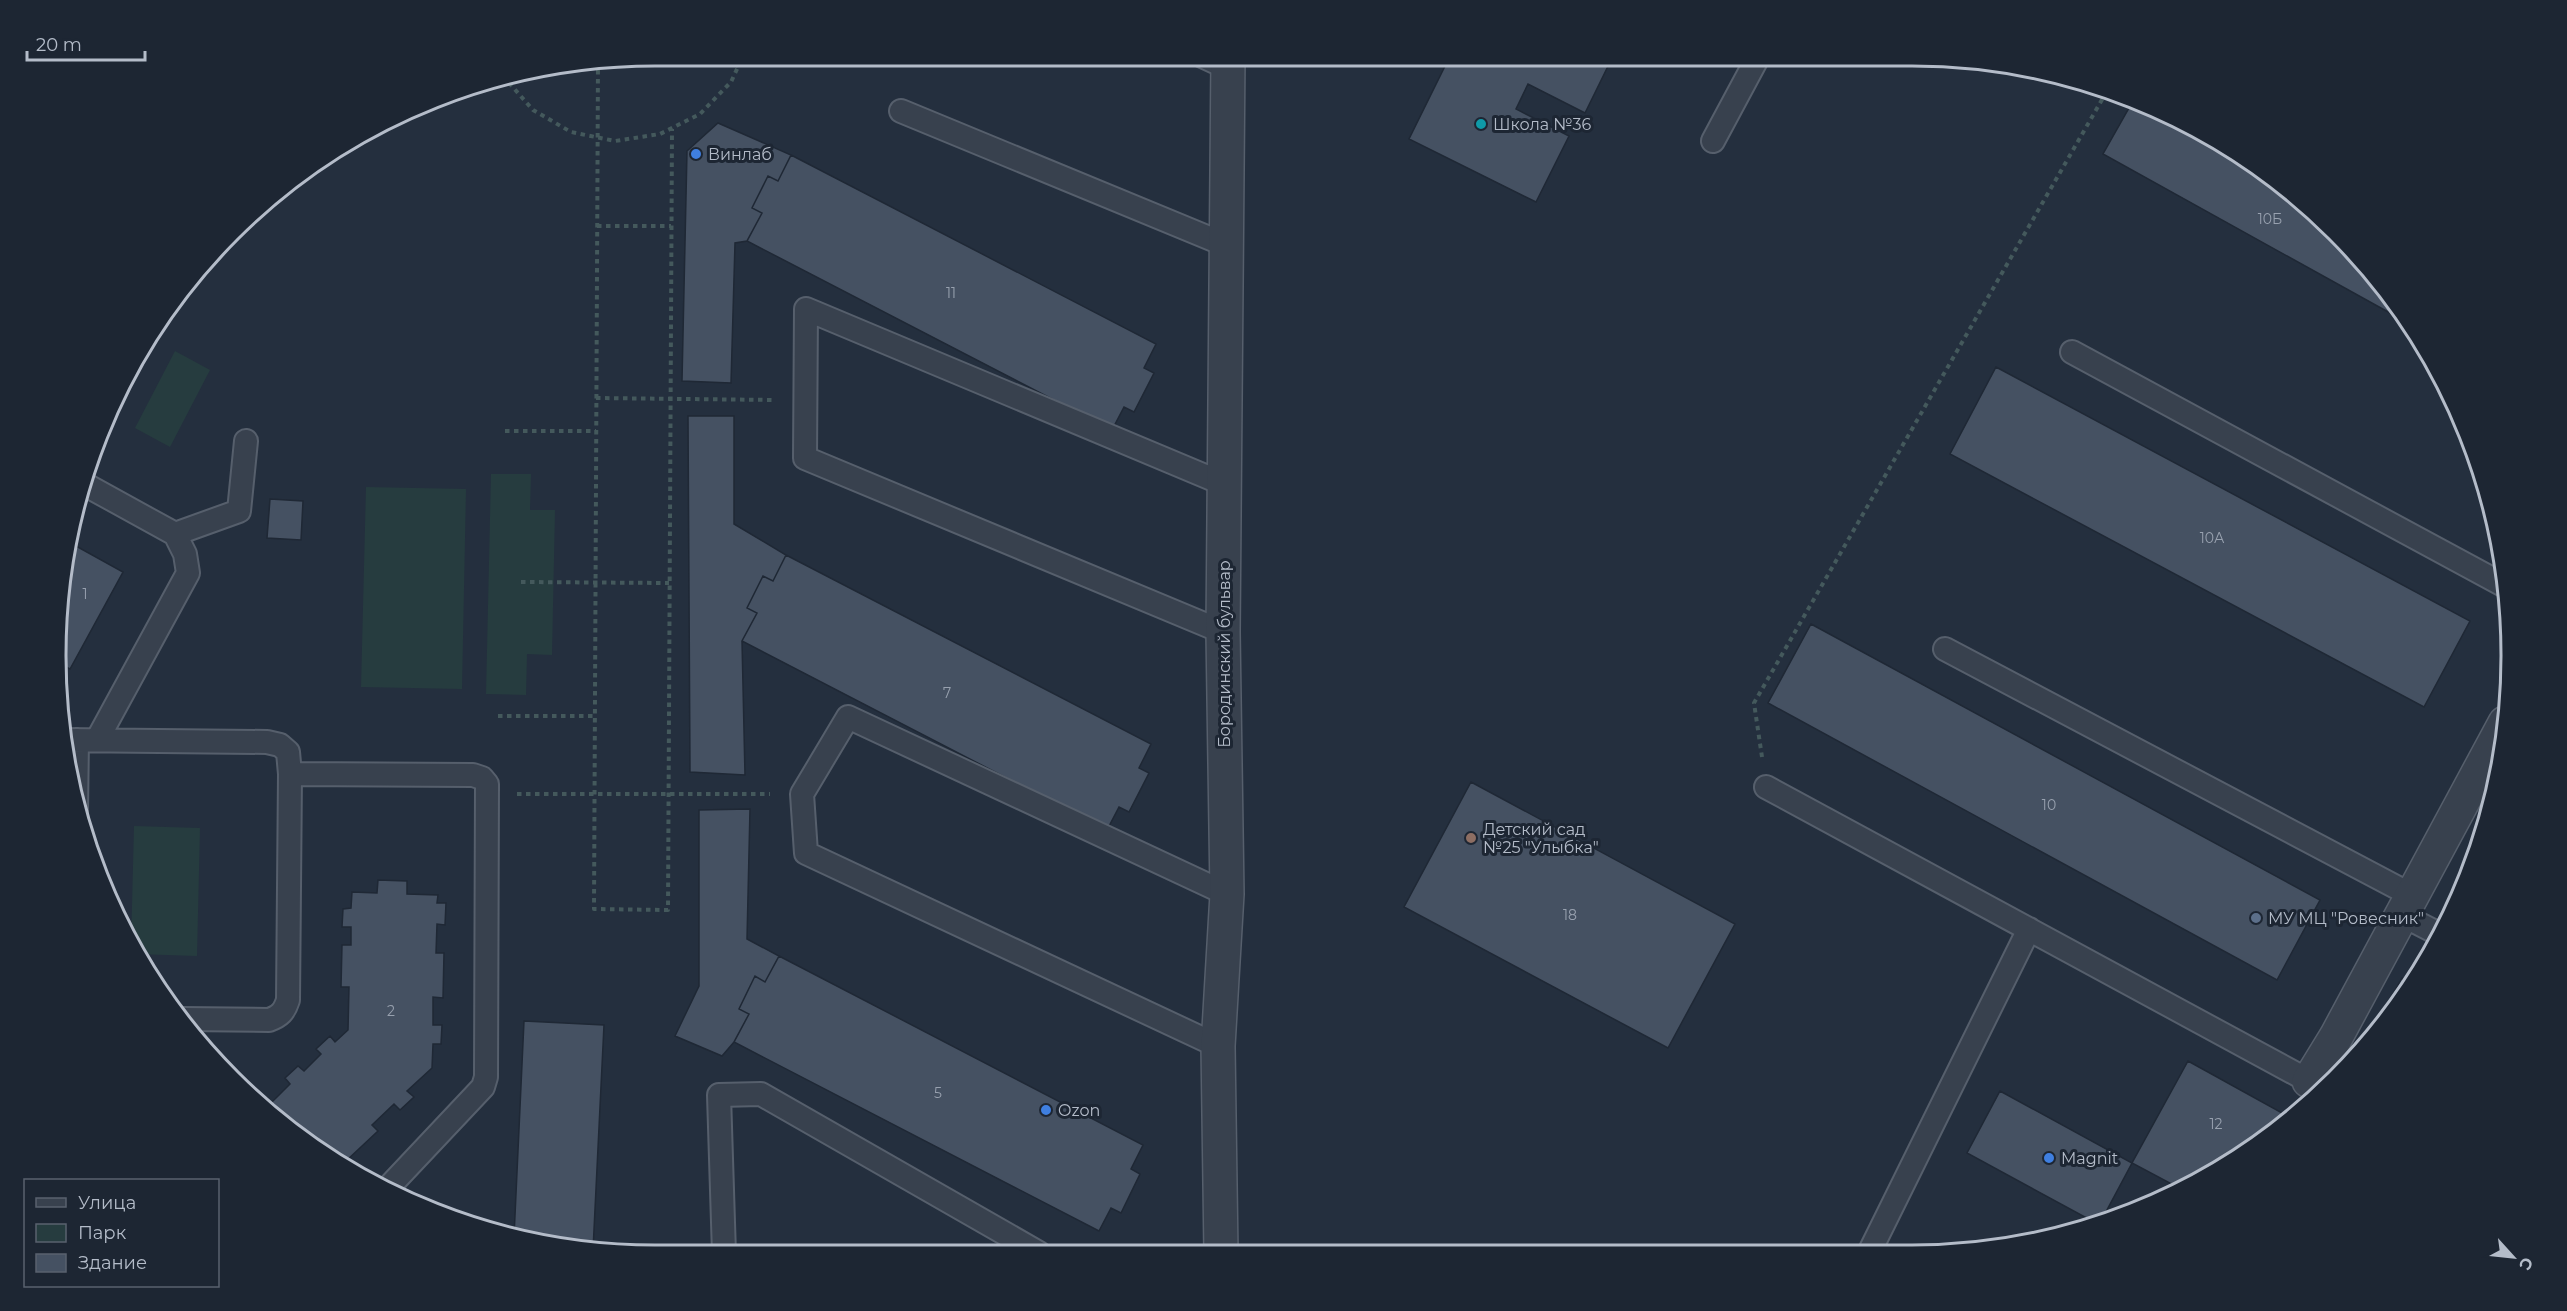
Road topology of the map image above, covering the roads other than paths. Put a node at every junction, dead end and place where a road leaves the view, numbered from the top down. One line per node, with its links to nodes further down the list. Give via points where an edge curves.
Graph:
1 (1219, 66): 5 (street, Бородинский бульвар)
2 (1753, 66): 4 (lane)
3 (902, 111): 5 (lane)
4 (1713, 141)
5 (1226, 244): 8 (street, Бородинский бульвар)
6 (2072, 351): 11 (lane)
7 (246, 441): 10 (lane, via 239,511)
8 (1224, 484): 12 (street, Бородинский бульвар); 12 (lane, via 806,309 804,458)
9 (91, 488): 10 (lane)
10 (175, 534): 14 (lane, via 185,554 188,573)
11 (2496, 581)
12 (1223, 632): 19 (street, Бородинский бульвар)
13 (1945, 649): 20 (lane)
14 (79, 740): 16 (lane); 17 (lane, via 267,742 288,752)
15 (2494, 743): 20 (street)
16 (78, 773)
17 (290, 774): 23 (lane, via 285,1010 268,1020); 26 (lane, via 473,775 487,784 486,1077 483,1087)
18 (1766, 787): 21 (lane)
19 (1227, 894): 24 (street, Бородинский бульвар); 24 (lane, via 848,717 802,794 806,853)
20 (2407, 906): 22 (lane); 25 (street, via 2336,1037)
21 (2029, 929): 25 (lane); 30 (lane)
22 (2433, 929)
23 (192, 1019)
24 (1218, 1046): 29 (street, Бородинский бульвар)
25 (2322, 1077)
26 (393, 1183)
27 (724, 1245): 28 (lane, via 719,1095 761,1094)
28 (1025, 1245)
29 (1221, 1245)
30 (1873, 1245)

